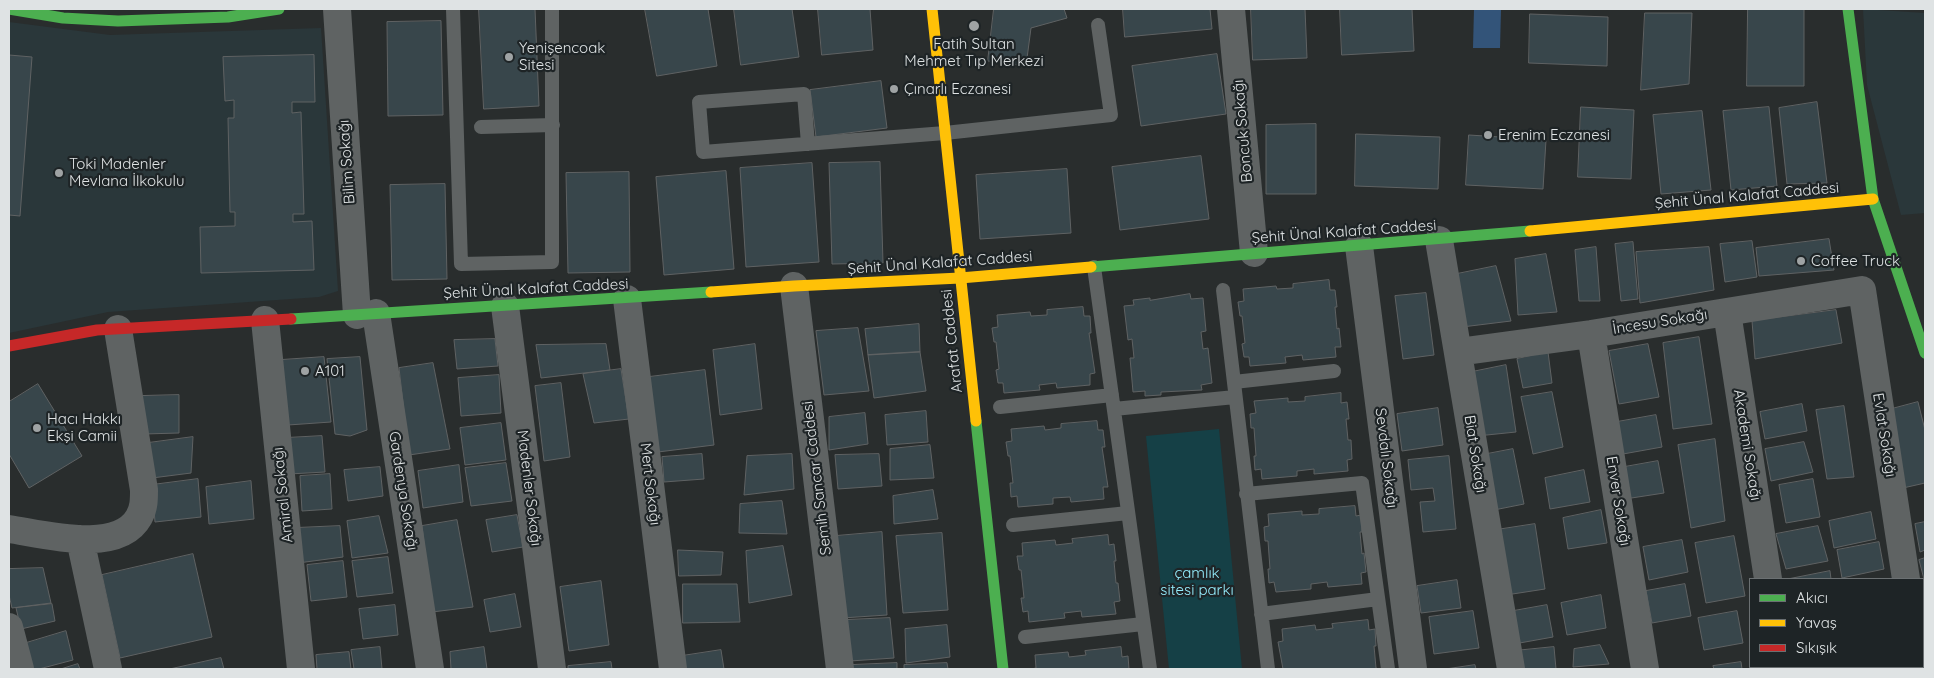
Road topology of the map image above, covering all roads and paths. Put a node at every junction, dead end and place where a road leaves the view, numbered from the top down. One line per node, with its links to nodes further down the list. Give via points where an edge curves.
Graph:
1 (9, 9): 9 (street)
2 (279, 9): 10 (street)
3 (337, 9): 28 (street, Bilim Sokağı)
4 (452, 9): 12 (lane, via 461,264 552,262)
5 (552, 9): 12 (lane)
6 (932, 9): 14 (street, Arafat Caddesi)
7 (1231, 9): 19 (street, Boncuk Sokağı)
8 (1848, 9): 16 (street)
9 (63, 13): 10 (street, via 118,21)
10 (229, 13)
11 (1098, 26): 14 (lane, via 1111,115)
12 (553, 125): 13 (lane)
13 (481, 127)
14 (945, 133): 15 (lane); 21 (street, Arafat Caddesi)
15 (808, 144): 15 (lane, via 703,152 699,102 804,94)
16 (1873, 199): 17 (street, Şehit Ünal Kalafat Caddesi); 34 (street)
17 (1439, 240): 18 (street, Şehit Ünal Kalafat Caddesi); 33 (street, Biat Sokağı)
18 (1359, 246): 19 (street, Şehit Ünal Kalafat Caddesi); 64 (street, Sevdalı Sokağı)
19 (1254, 253): 20 (street, Şehit Ünal Kalafat Caddesi)
20 (1094, 267): 21 (street, Şehit Ünal Kalafat Caddesi); 37 (lane)
21 (960, 278): 22 (street, Şehit Ünal Kalafat Caddesi); 60 (street, Arafat Caddesi)
22 (794, 286): 25 (street, Şehit Ünal Kalafat Caddesi); 59 (street, Semih Sancar Caddesi)
23 (1223, 290): 36 (lane)
24 (1862, 290): 27 (street, İncesu Sokağı); 47 (street, Evlat Sokağı)
25 (628, 299): 26 (street, Şehit Ünal Kalafat Caddesi); 58 (street, Mert Sokağı)
26 (506, 306): 28 (street, Şehit Ünal Kalafat Caddesi); 57 (street, Madenler Sokağı)
27 (1727, 312): 31 (street, İncesu Sokağı); 46 (street, Akademi Sokağı)
28 (367, 314): 29 (street, Şehit Ünal Kalafat Caddesi); 56 (street, Gardenya Sokağı)
29 (265, 320): 30 (street, Şehit Ünal Kalafat Caddesi); 55 (street, Amiral Sokağı)
30 (118, 329): 32 (street, Şehit Ünal Kalafat Caddesi); 45 (street, via 144,505 130,528 118,535)
31 (1591, 334): 33 (street, İncesu Sokağı); 66 (street, Enver Sokağı)
32 (9, 346)
33 (1458, 352): 65 (street, Biat Sokağı)
34 (1925, 353)
35 (1334, 371): 36 (lane)
36 (1234, 382): 38 (lane)
37 (1112, 395): 39 (lane); 40 (lane)
38 (1235, 397): 40 (lane); 41 (lane)
39 (1000, 407)
40 (1114, 410): 42 (lane)
41 (1246, 494): 48 (lane, via 1362,483); 49 (lane)
42 (1128, 513): 43 (lane); 50 (lane)
43 (1013, 525)
44 (9, 529): 45 (street)
45 (80, 539): 54 (street)
46 (1768, 578)
47 (1906, 578)
48 (1378, 599): 49 (lane); 63 (lane)
49 (1261, 614): 62 (lane)
50 (1143, 624): 52 (lane); 61 (lane)
51 (9, 627): 53 (street)
52 (1025, 637)
53 (20, 669)
54 (108, 669)
55 (301, 669)
56 (430, 669)
57 (552, 669)
58 (673, 669)
59 (840, 669)
60 (1003, 669)
61 (1150, 669)
62 (1268, 669)
63 (1388, 669)
64 (1412, 669)
65 (1511, 669)
66 (1645, 669)

